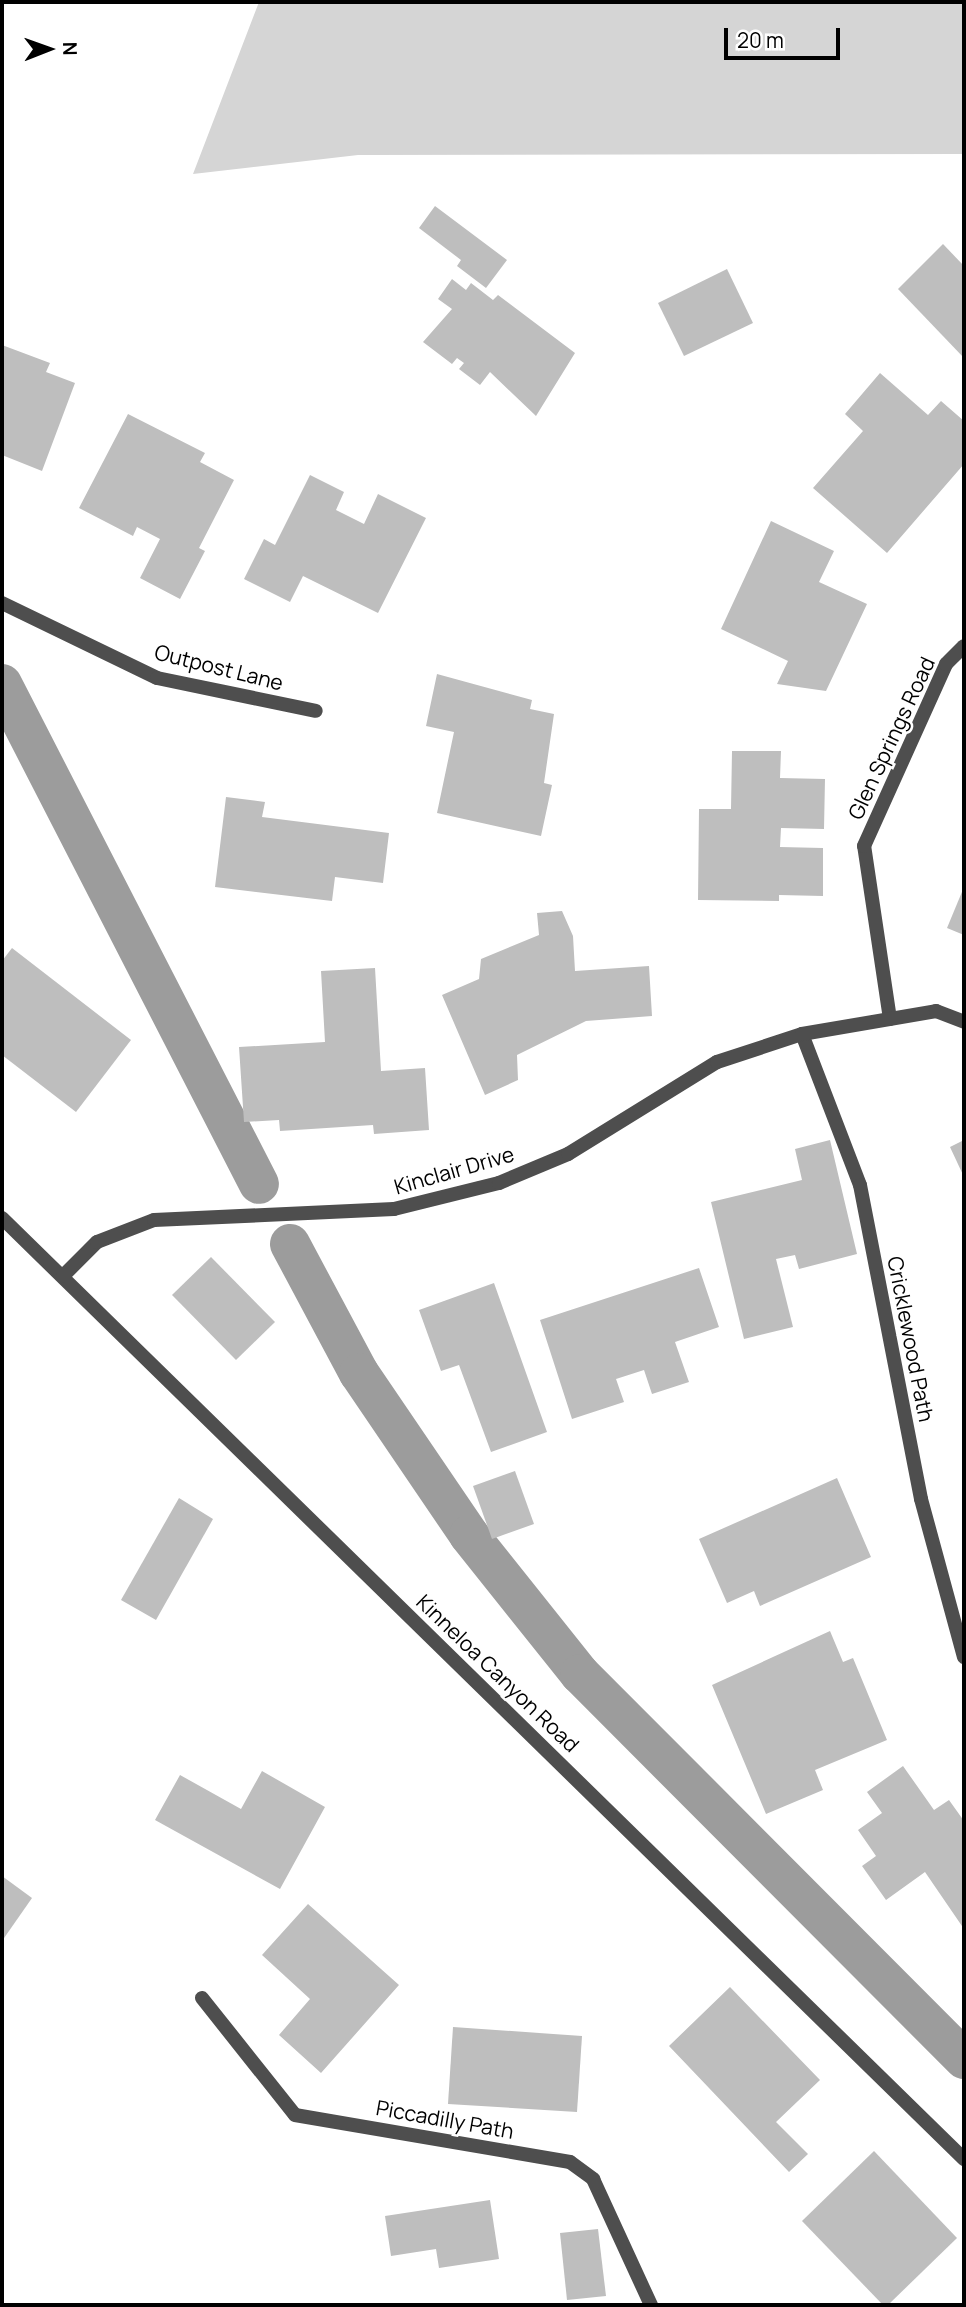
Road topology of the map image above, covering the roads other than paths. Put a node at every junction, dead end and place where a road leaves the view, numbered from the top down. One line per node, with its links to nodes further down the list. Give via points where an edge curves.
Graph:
1 (2, 603): 3 (street, Outpost Lane, via 157,678)
2 (964, 646): 4 (street, Glen Springs Road, via 946,664 864,846)
3 (316, 711)
4 (890, 1018): 5 (street, Kinclair Drive, via 936,1011); 6 (street, Kinclair Drive)
5 (964, 1022)
6 (802, 1034): 8 (street, Kinclair Drive, via 717,1062 568,1154 499,1183 394,1209 154,1220 97,1242); 9 (street, Cricklewood Path, via 860,1185 921,1499)
7 (2, 1218): 8 (street, Kinneloa Canyon Road)
8 (62, 1276): 11 (street, Kinneloa Canyon Road)
9 (964, 1657)
10 (202, 1998): 12 (street, Piccadilly Path, via 295,2115 570,2162 593,2179)
11 (964, 2159)
12 (651, 2305)

